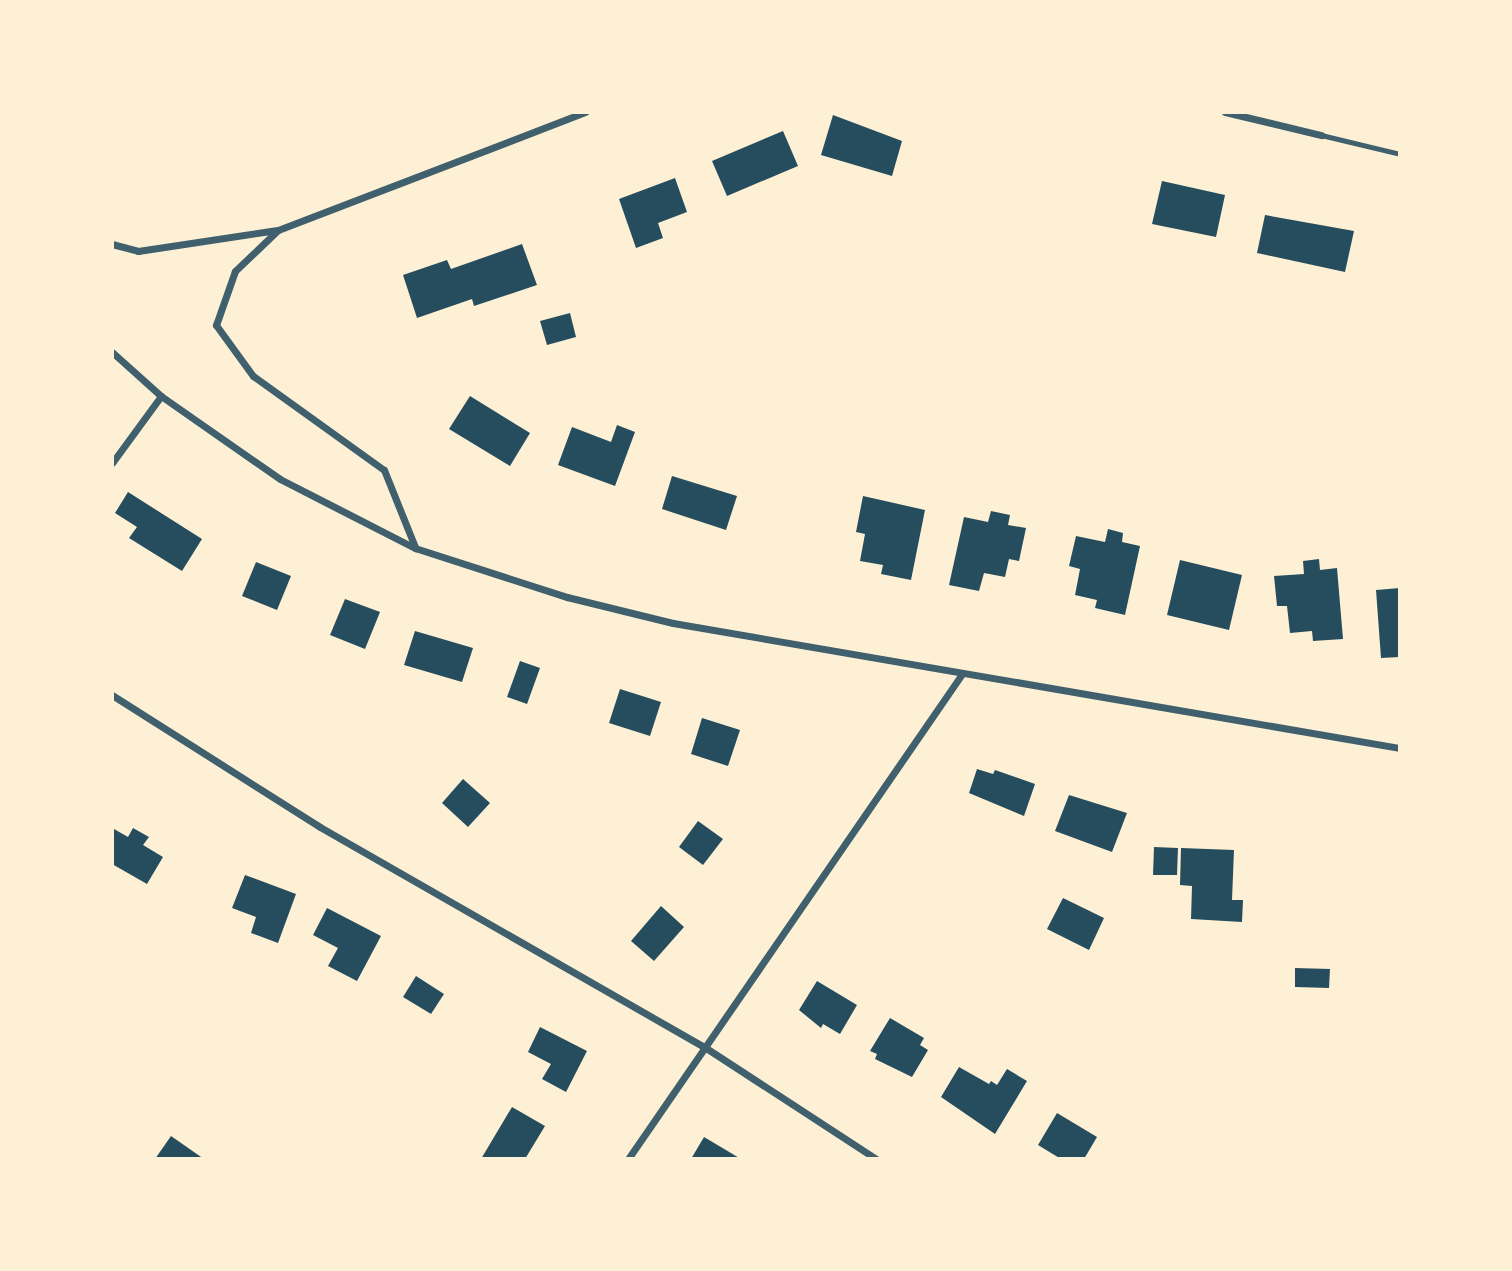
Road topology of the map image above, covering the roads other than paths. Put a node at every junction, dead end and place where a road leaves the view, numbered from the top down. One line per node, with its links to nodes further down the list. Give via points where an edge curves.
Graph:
1 (584, 112): 5 (street)
2 (1225, 112): 3 (street)
3 (1321, 135): 4 (lane)
4 (1400, 154)
5 (278, 230): 6 (street, via 138,251); 10 (street, via 235,271 216,325 253,376 384,470)
6 (112, 244)
7 (112, 352): 8 (street)
8 (161, 396): 9 (street); 10 (street, via 280,480)
9 (112, 463)
10 (415, 548): 11 (street, via 567,597 673,623)
11 (962, 674): 13 (street); 14 (street)
12 (112, 695): 14 (street, via 320,827)
13 (1400, 748)
14 (706, 1048): 15 (street); 16 (street)
15 (628, 1159)
16 (876, 1159)

